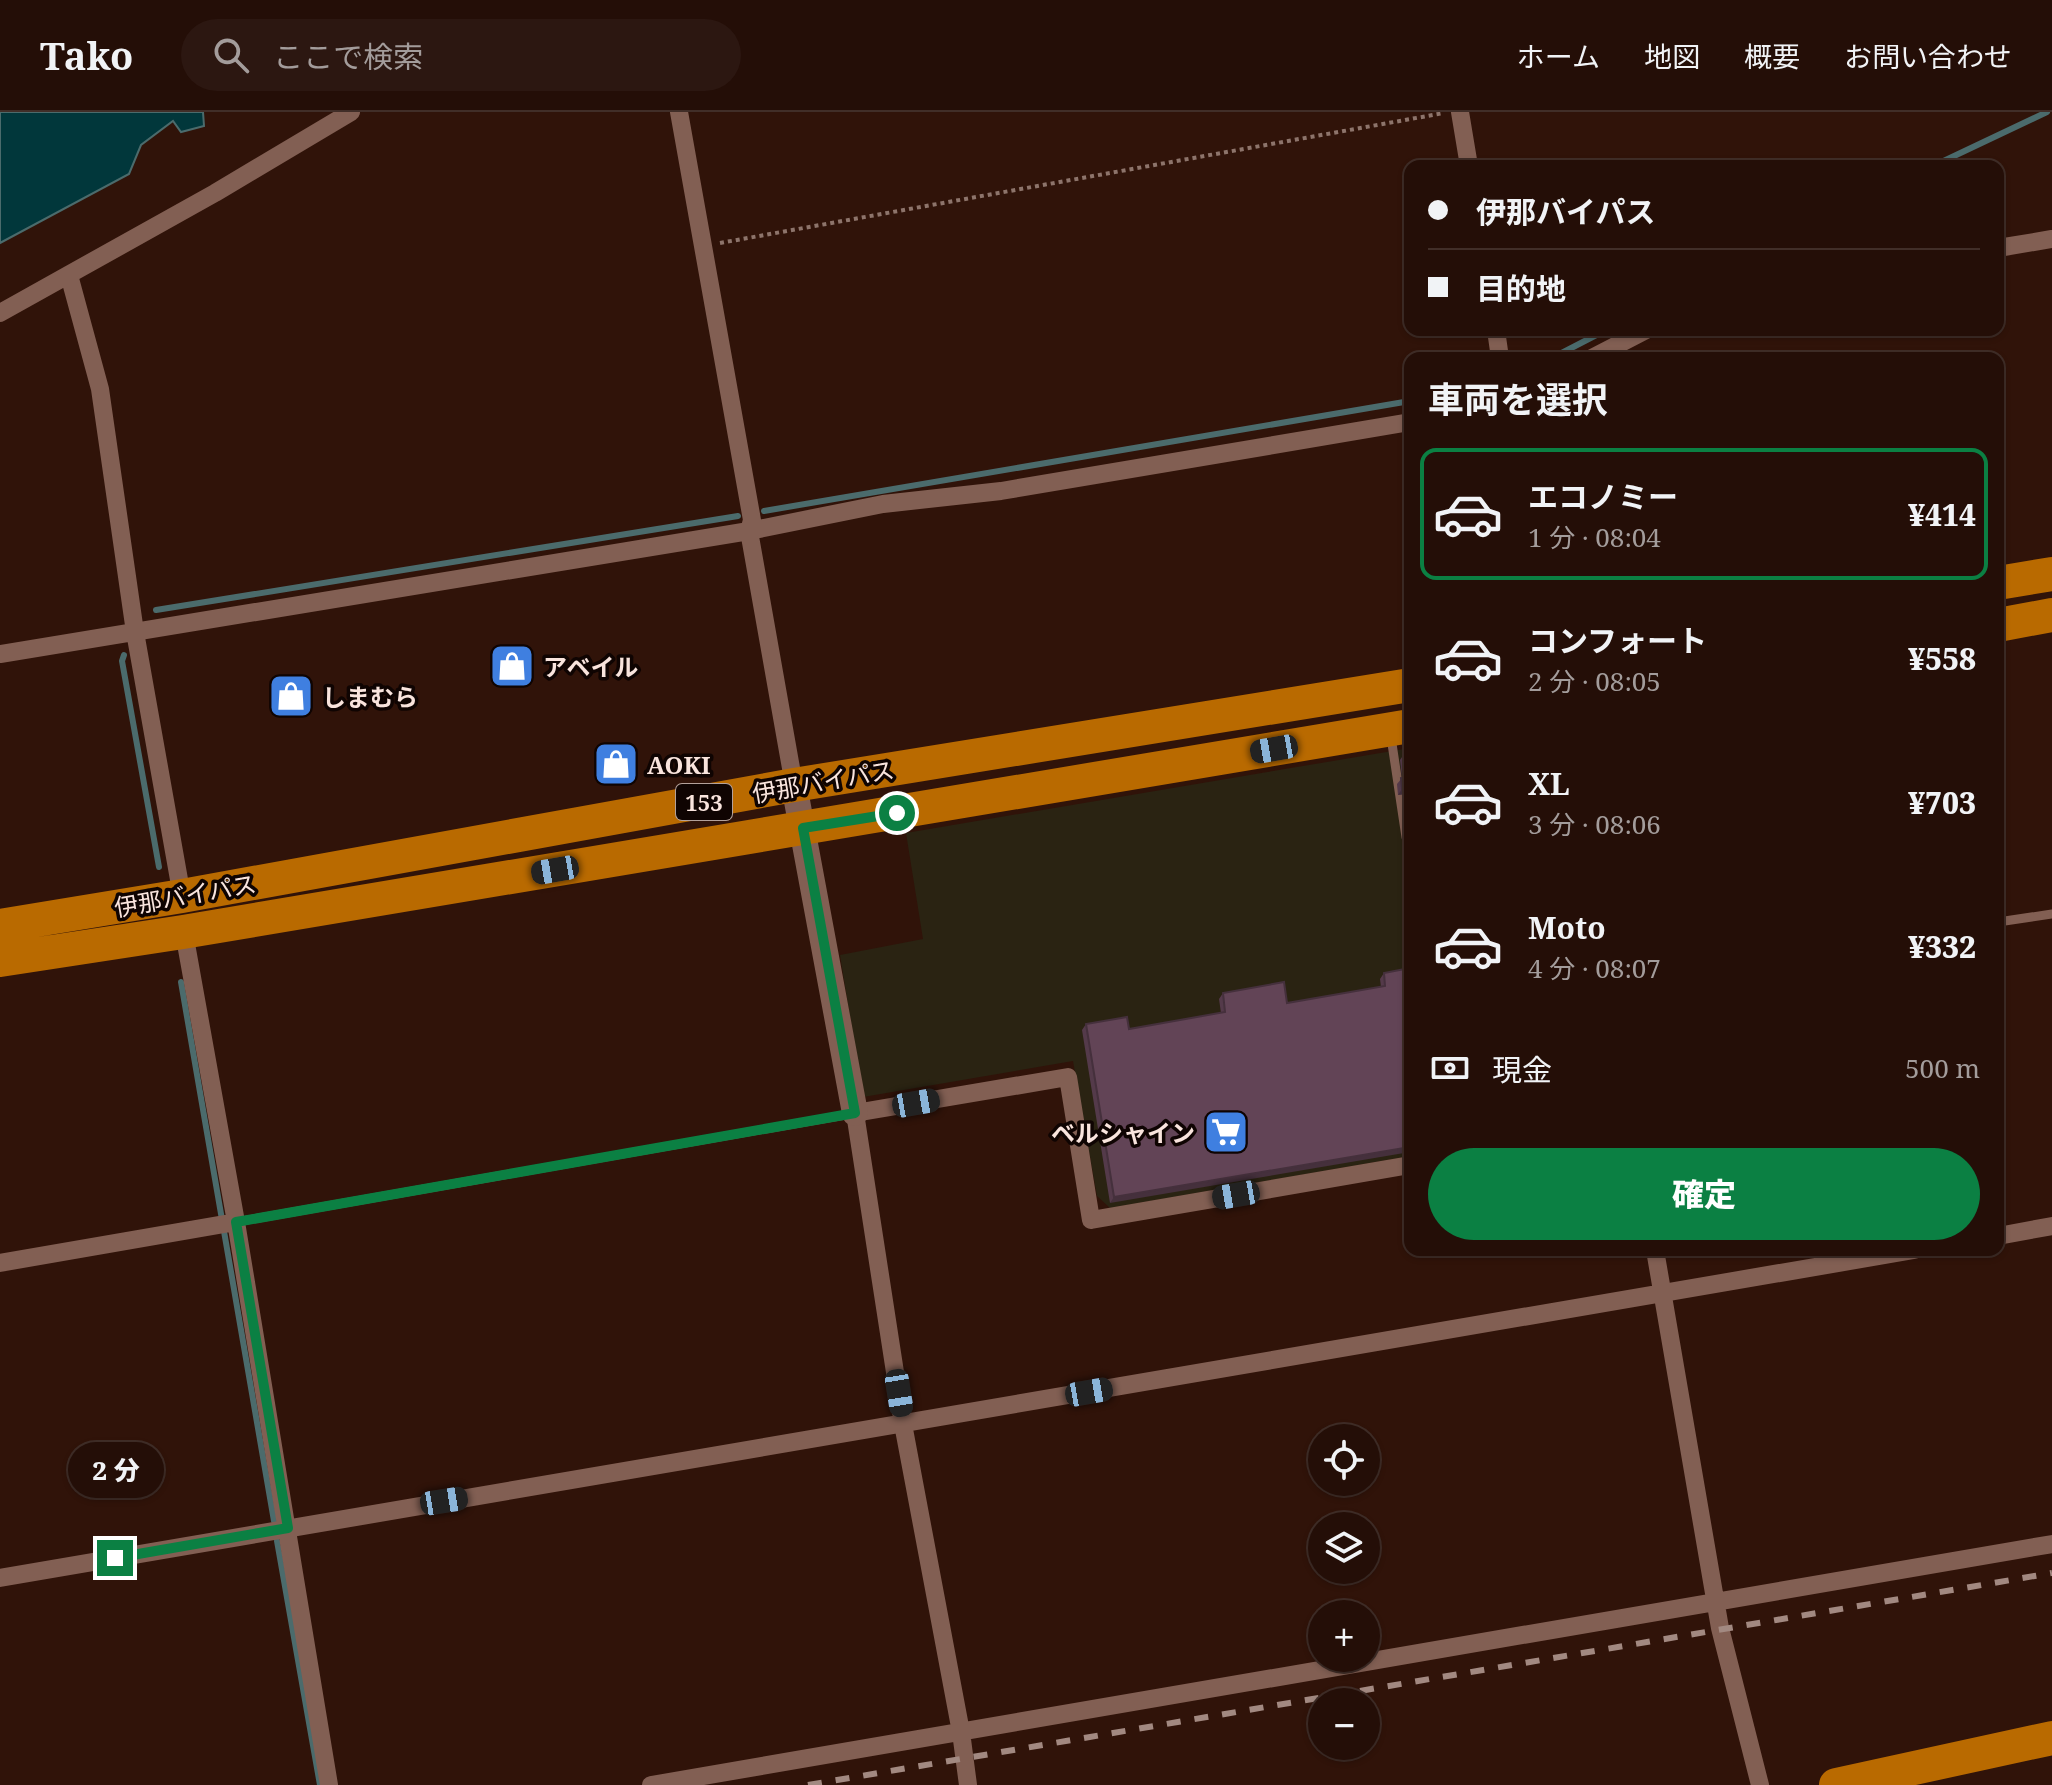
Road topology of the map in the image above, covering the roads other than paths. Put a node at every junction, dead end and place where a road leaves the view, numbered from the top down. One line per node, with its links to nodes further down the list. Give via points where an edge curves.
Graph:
1 (351, 112): 7 (street)
2 (679, 112): 12 (street, via 752,520)
3 (1460, 112): 4 (street)
4 (1468, 160)
5 (2052, 239): 6 (street)
6 (2004, 247)
7 (69, 275): 8 (street); 17 (street, via 100,389)
8 (0, 313)
9 (1634, 336): 10 (street)
10 (1604, 352)
11 (1404, 423): 12 (street, via 1001,491 883,504)
12 (749, 531): 17 (street); 21 (street)
13 (2052, 574): 14 (highway)
14 (2004, 582)
15 (2052, 615): 16 (highway)
16 (2004, 624)
17 (135, 632): 18 (street); 24 (street)
18 (0, 654)
19 (1404, 686): 21 (highway, 伊那バイパス / 153)
20 (1400, 728): 22 (lane); 23 (highway, 伊那バイパス / 153)
21 (794, 785): 23 (street); 24 (highway, 伊那バイパス / 153)
22 (1404, 801)
23 (803, 828): 28 (highway, 伊那バイパス / 153); 30 (street)
24 (182, 896): 27 (highway, 伊那バイパス / 153); 28 (street)
25 (2052, 914): 26 (lane)
26 (2004, 921)
27 (0, 926)
28 (183, 932): 29 (highway, 伊那バイパス / 153); 32 (street)
29 (0, 960)
30 (855, 1113): 31 (street, via 1068,1077 1091,1220); 32 (lane); 39 (street)
31 (1404, 1166)
32 (235, 1223): 37 (street); 40 (street)
33 (2052, 1226): 34 (street)
34 (2004, 1235)
35 (1656, 1256): 38 (street)
36 (1879, 1256): 38 (street)
37 (0, 1263)
38 (1662, 1293): 39 (street); 43 (street)
39 (903, 1424): 40 (street); 44 (street)
40 (288, 1528): 42 (street); 46 (street)
41 (2052, 1544): 43 (street)
42 (0, 1578)
43 (1716, 1602): 44 (street); 49 (street)
44 (961, 1732): 47 (street); 48 (street)
45 (2052, 1738): 50 (highway)
46 (329, 1785)
47 (651, 1785)
48 (968, 1785)
49 (1760, 1785)
50 (1836, 1785)

